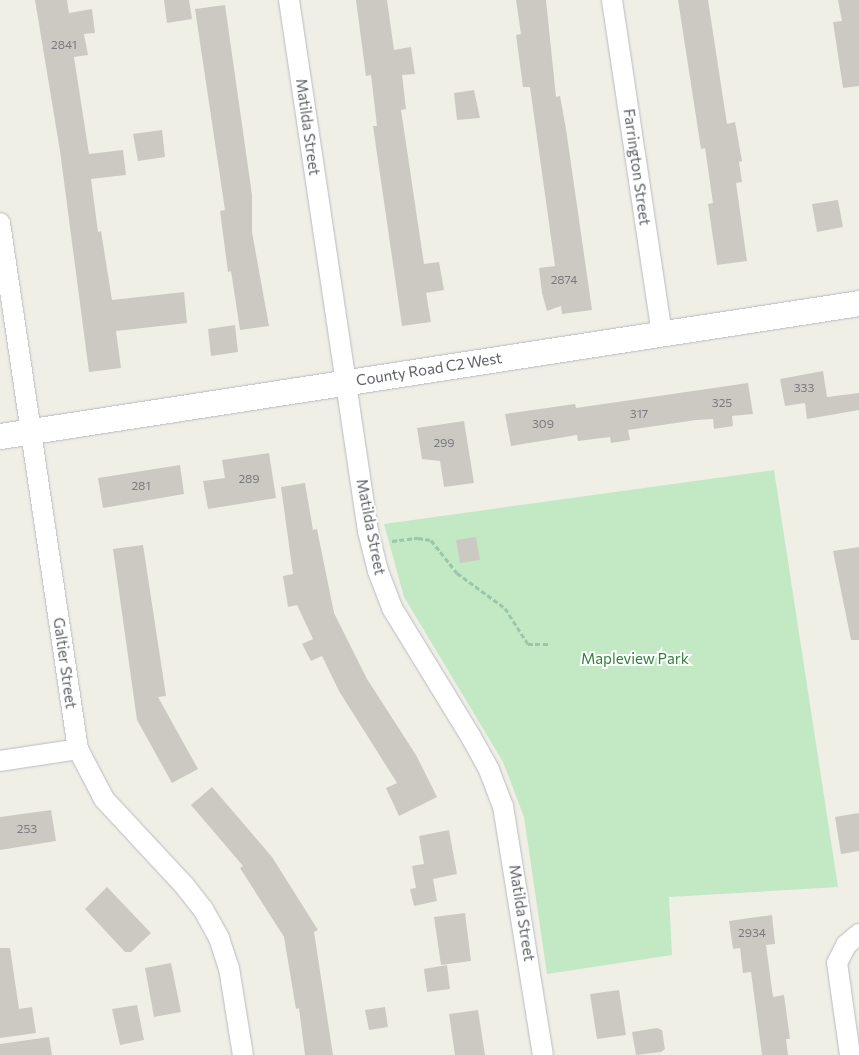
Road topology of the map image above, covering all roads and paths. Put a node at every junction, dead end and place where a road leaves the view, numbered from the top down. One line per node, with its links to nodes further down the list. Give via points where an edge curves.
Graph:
1 (289, 0): 6 (street, Matilda Street)
2 (612, 0): 5 (street, Farrington Street)
3 (0, 223): 7 (street, Galtier Street)
4 (859, 302): 5 (street, County Road C2 West)
5 (662, 333): 6 (street, County Road C2 West)
6 (346, 382): 7 (street, County Road C2 West); 9 (street, Matilda Street)
7 (30, 431): 8 (street, County Road C2 West); 11 (street, Galtier Street)
8 (0, 436)
9 (372, 544): 10 (path, via 418,538 431,540 451,566 504,608 528,644); 15 (street, Matilda Street, via 392,608 490,770 503,806)
10 (550, 644)
11 (78, 749): 12 (street); 14 (street, Galtier Street, via 104,799 184,885 203,909 219,938 229,968)
12 (0, 761)
13 (852, 939): 16 (street, via 837,963)
14 (243, 1055)
15 (543, 1055)
16 (850, 1055)

